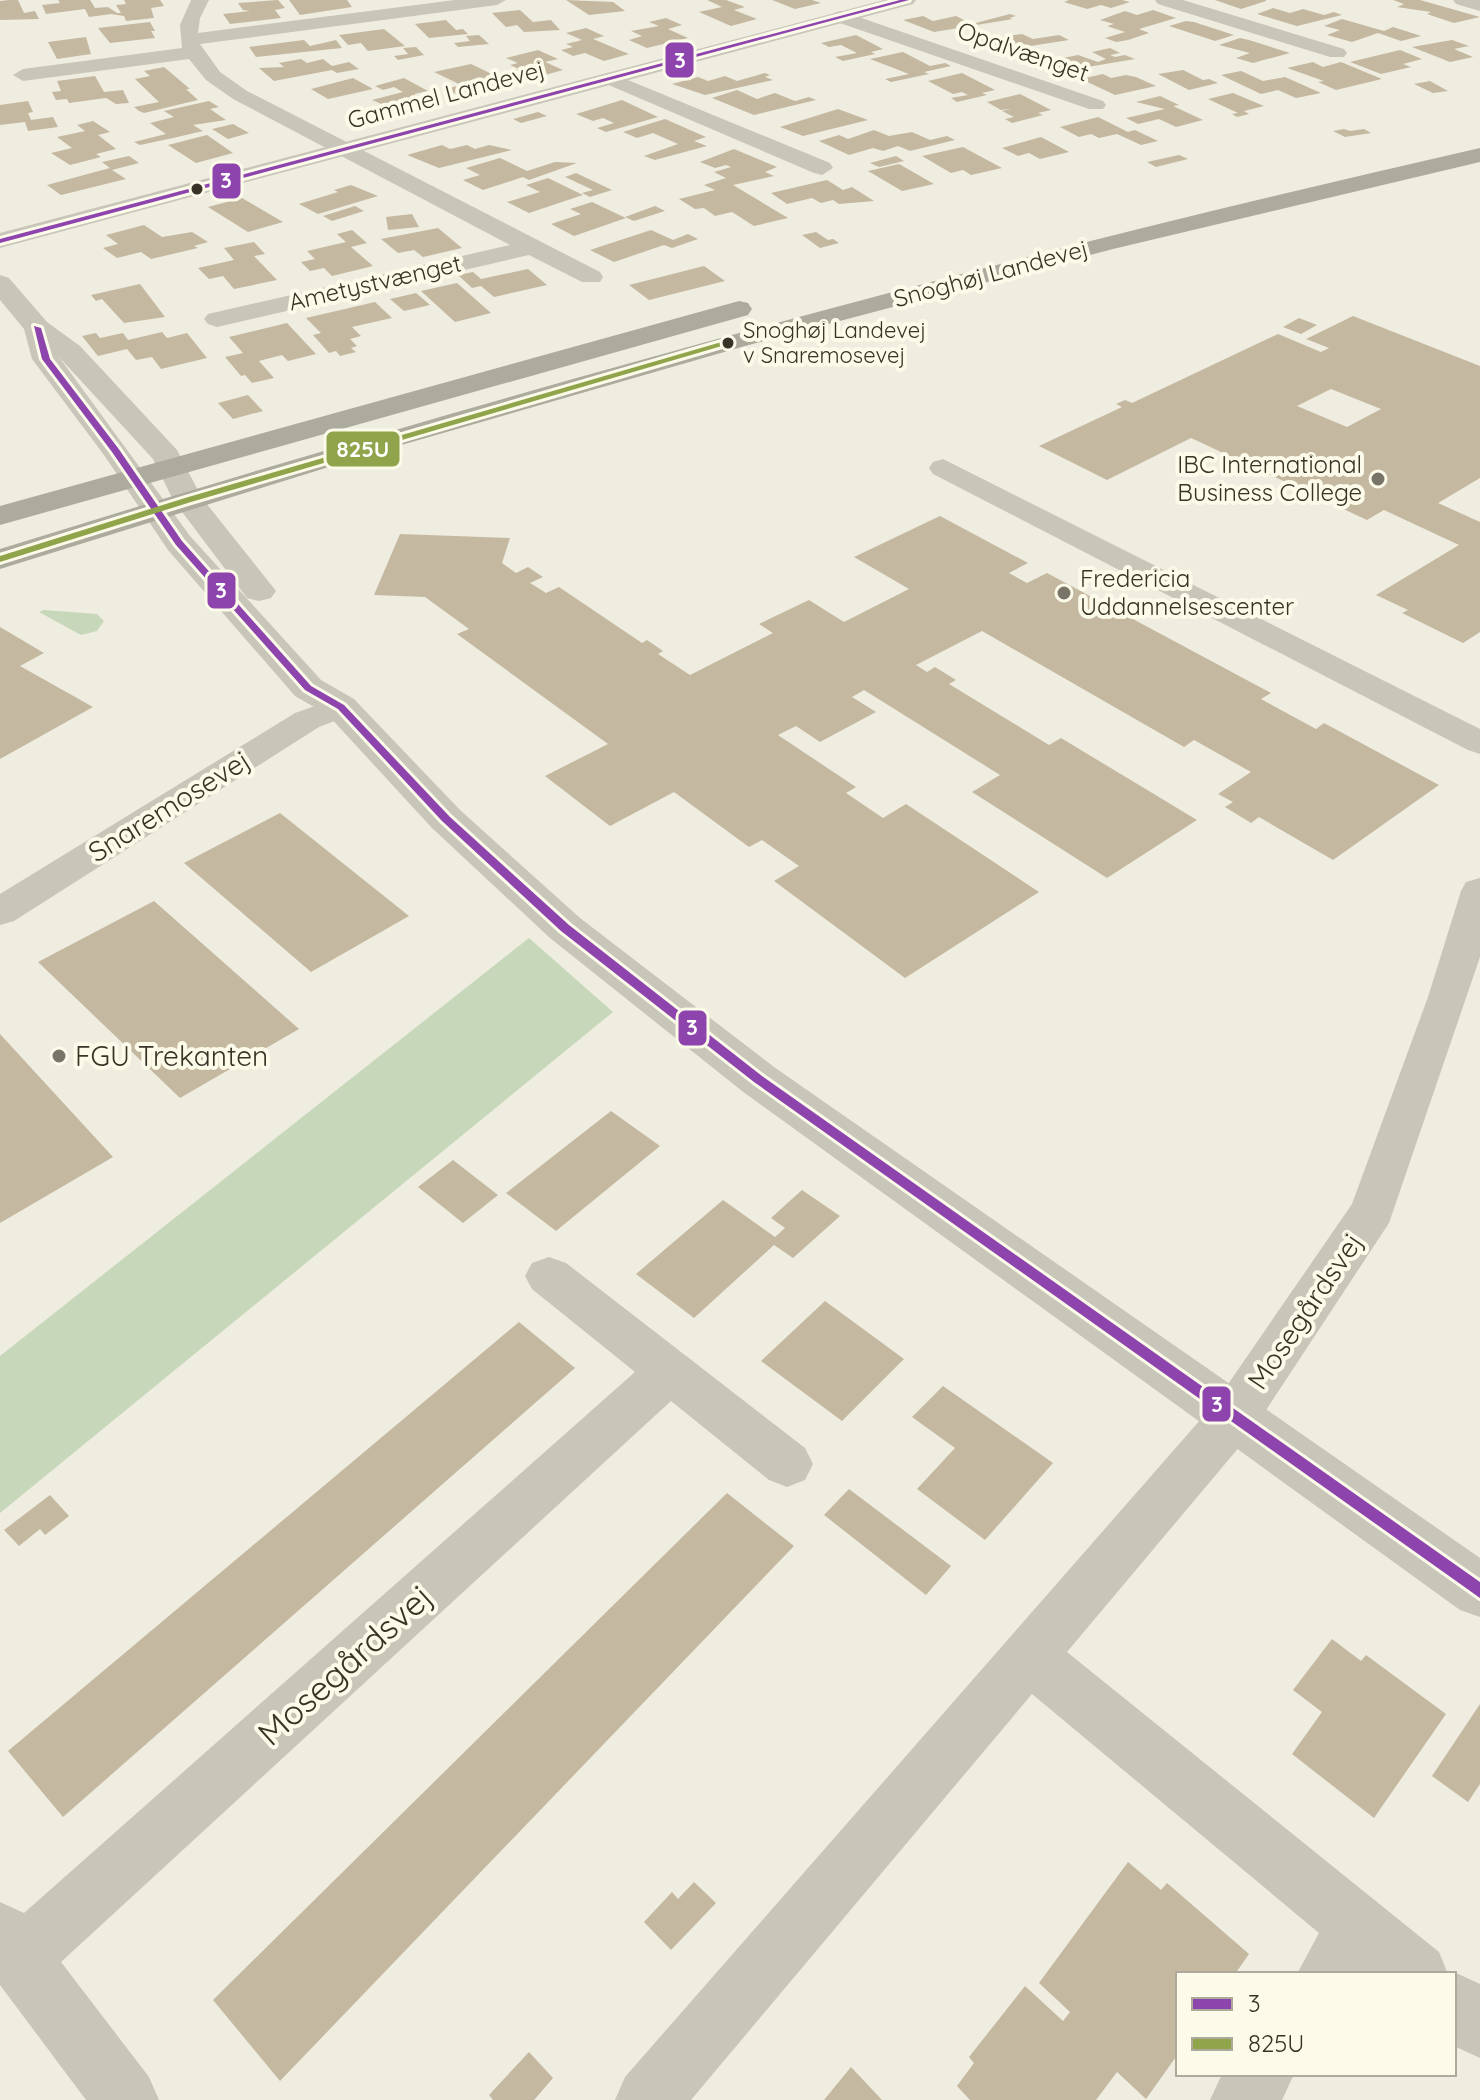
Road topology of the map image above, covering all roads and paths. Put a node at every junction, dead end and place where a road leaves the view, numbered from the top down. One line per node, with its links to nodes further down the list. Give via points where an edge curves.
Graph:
1 (200, 0): 8 (street, via 190,15)
2 (497, 0): 8 (street)
3 (906, 0): 7 (street, Gammel Landevej)
4 (1164, 0): 9 (street)
5 (1462, 0): 6 (street)
6 (1480, 5)
7 (841, 17): 11 (street, Gammel Landevej); 12 (street, Opalvænget)
8 (192, 46): 10 (street); 13 (street, Ametystvænget, via 209,71 232,89)
9 (1337, 53)
10 (23, 74)
11 (611, 79): 13 (street, Gammel Landevej); 15 (street)
12 (1096, 105)
13 (341, 150): 16 (street, Gammel Landevej); 17 (street, Ametystvænget)
14 (1480, 155): 24 (main road, Snoghøj Landevej, via 1018,266)
15 (822, 168)
16 (0, 241)
17 (533, 247): 18 (street, Ametystvænget); 21 (street, Ametystvænget)
18 (591, 277)
19 (0, 283): 22 (street)
20 (756, 304): 24 (main road, via 667,327 602,359)
21 (217, 319)
22 (37, 328): 24 (street, via 70,352); 24 (street, via 46,359)
23 (943, 468): 29 (street)
24 (163, 489): 25 (main road, Snoghøj Landevej); 26 (main road); 27 (main road, Snoghøj Landevej); 28 (street, via 179,543 308,688)
25 (0, 516)
26 (0, 540)
27 (0, 559)
28 (341, 707): 31 (street, Snaremosevej, via 307,720); 35 (street, via 446,819 565,928 758,1079)
29 (1480, 743)
30 (1480, 891): 32 (street, Mosegårdsvej)
31 (0, 912)
32 (1464, 1002): 35 (street, Mosegårdsvej, via 1373,1210)
33 (549, 1276): 34 (street)
34 (670, 1372): 36 (street); 39 (street, Mosegårdsvej)
35 (1233, 1418): 37 (street); 38 (street, Mosegårdsvej)
36 (787, 1464)
37 (1480, 1591)
38 (1028, 1656): 40 (street); 46 (street, Mosegårdsvej)
39 (10, 1946): 45 (street, Mosegårdsvej)
40 (1344, 1950): 41 (street)
41 (1411, 1972)
42 (1456, 2006): 43 (street)
43 (1480, 2026)
44 (1260, 2076): 47 (street)
45 (126, 2100)
46 (648, 2100)
47 (1243, 2100)

